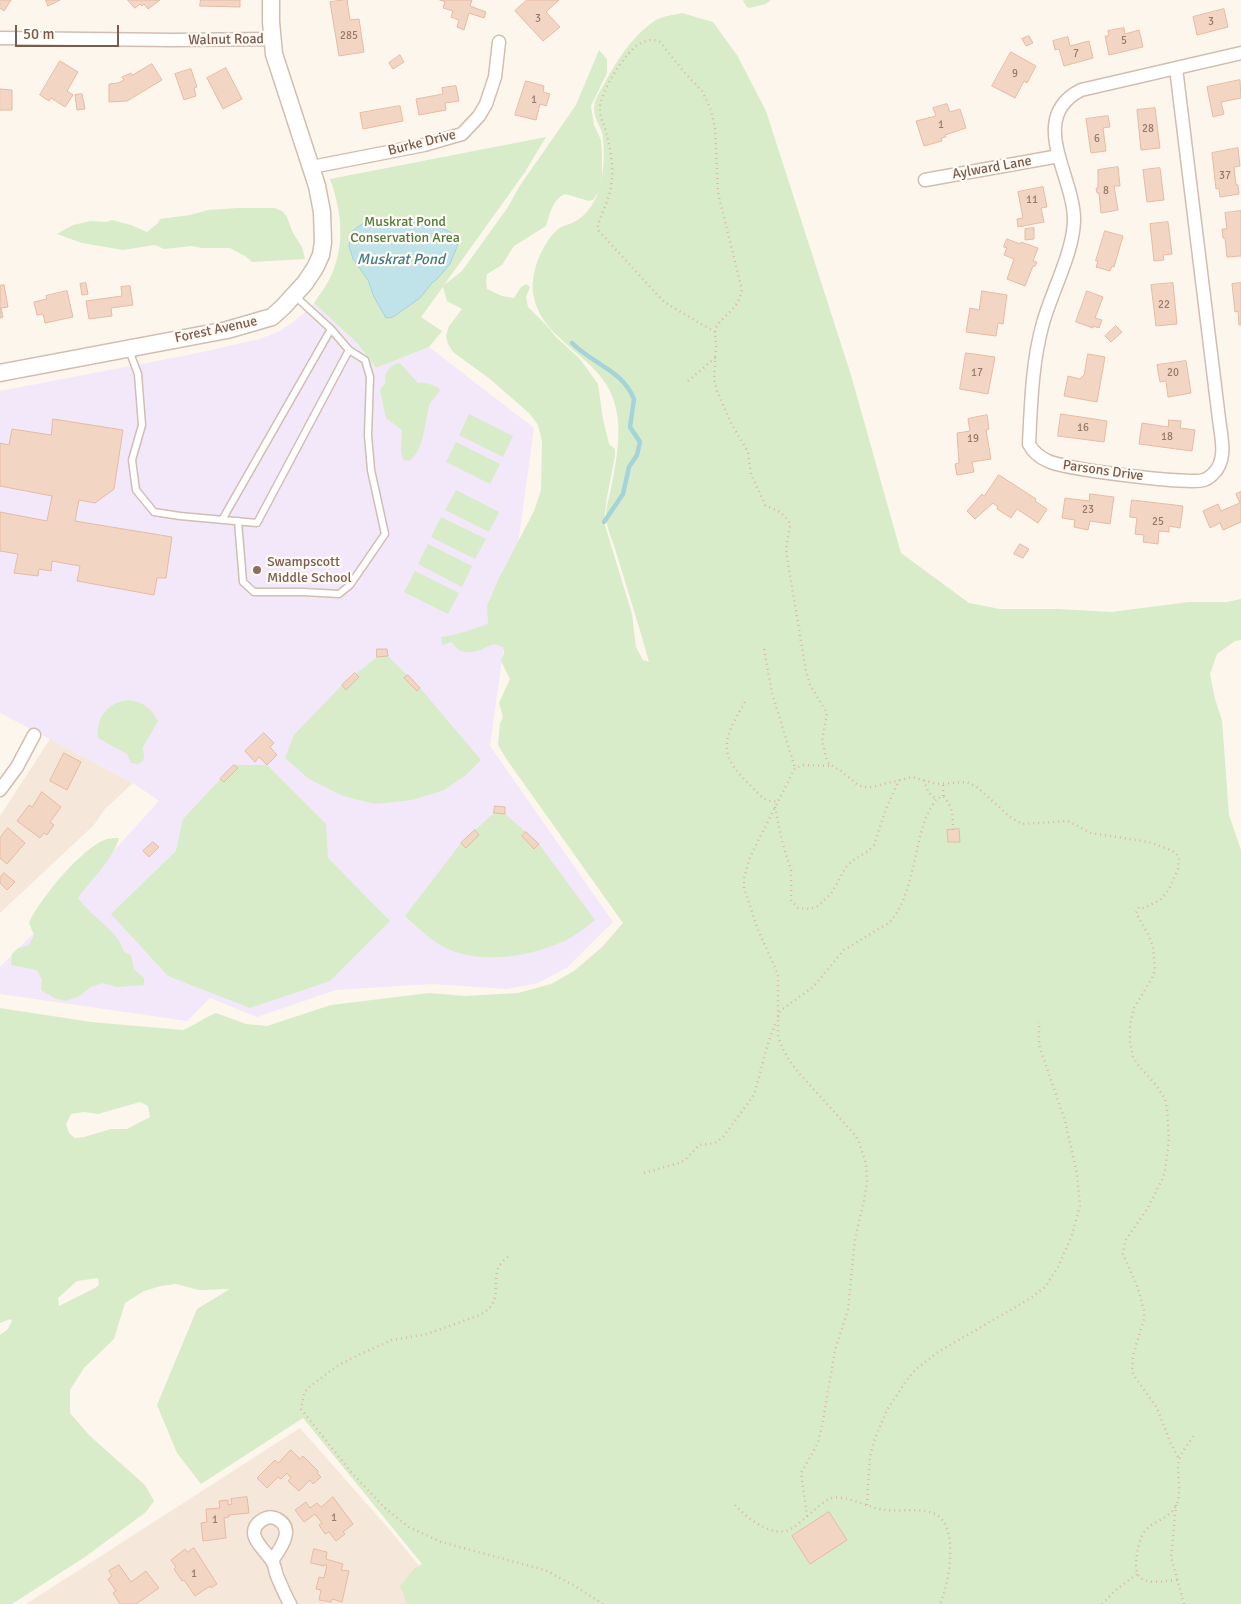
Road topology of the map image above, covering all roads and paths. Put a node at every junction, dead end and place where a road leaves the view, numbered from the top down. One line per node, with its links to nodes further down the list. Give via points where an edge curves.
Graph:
1 (271, 0): 3 (street, Forest Avenue)
2 (0, 38): 3 (street, Walnut Road)
3 (272, 39): 8 (street, Forest Avenue, via 274,54)
4 (499, 42): 8 (street, Burke Drive, via 495,77 486,104 462,134 424,145)
5 (1241, 53): 6 (street, Parsons Drive)
6 (1176, 68): 7 (street, Parsons Drive, via 1081,90 1069,96 1056,118 1054,132); 7 (street, Parsons Drive, via 1222,446 1222,459 1212,476 1203,480 1174,481 1059,465 1033,452 1029,444 1039,342 1067,254 1074,220)
7 (1059, 156): 9 (street, Aylward Lane)
8 (312, 167): 10 (street, Forest Avenue, via 322,212 323,242 315,268)
9 (924, 180)
10 (295, 296): 11 (lane); 13 (street, Forest Avenue, via 272,317 251,324)
11 (331, 329): 14 (lane); 18 (lane)
12 (715, 332): 12 (path, via 718,324 739,302 742,290 718,193 711,110 702,90 660,42 642,42 625,57 600,101 612,174 611,190 598,230 664,302); 15 (path)
13 (129, 348): 16 (street, Forest Avenue); 18 (lane, via 138,374 142,425 132,460 136,490 154,512)
14 (349, 350): 19 (lane, via 257,523); 19 (lane, via 365,360 370,377 368,435 371,470 385,534 350,585 339,594 254,592 242,582)
15 (716, 357): 17 (path); 23 (path, via 714,379 717,391 748,452 751,474 765,505 789,521 786,549 802,650 810,685 827,714 822,741 826,758)
16 (0, 373)
17 (688, 381)
18 (222, 520): 19 (lane)
19 (238, 521)
20 (764, 649): 24 (path, via 772,693)
21 (746, 702): 31 (path, via 728,736 727,756 732,766 764,799)
22 (34, 735): 28 (street)
23 (833, 766): 24 (path); 25 (path, via 864,787)
24 (795, 768): 31 (path)
25 (899, 780): 26 (path, via 912,777); 32 (path, via 872,848 852,861 831,894 810,909 798,908 791,900 791,870)
26 (924, 780): 27 (path); 30 (path, via 928,792)
27 (943, 784): 29 (path); 39 (path, via 973,784 1022,824 1068,821 1091,834 1159,845 1176,853 1179,858 1169,889 1160,900 1144,908 1139,907 1136,913 1153,947 1155,970 1134,1008 1130,1042 1137,1064 1164,1099 1168,1109 1169,1139 1162,1180 1125,1241 1123,1254 1144,1311 1132,1371 1157,1408)
28 (0, 790)
29 (943, 796): 30 (path); 33 (path, via 951,806)
30 (936, 799): 34 (path, via 895,916 844,950 813,987 780,1012)
31 (778, 801): 32 (path)
32 (775, 807): 34 (path, via 750,857 744,888 778,974)
33 (953, 830)
34 (777, 1019): 36 (path, via 754,1095 722,1136 715,1143 699,1146 679,1163); 43 (path, via 778,1037 789,1060 855,1135 866,1164 867,1181 854,1247 848,1310 835,1350 818,1443 801,1473)
35 (1039, 1022): 42 (path, via 1039,1045 1065,1121 1077,1174 1080,1206 1073,1232 1058,1267 1045,1287 932,1356 906,1381 887,1410 875,1438 870,1456)
36 (644, 1173)
37 (508, 1258): 48 (path, via 497,1270 496,1294 488,1311 427,1334 392,1340 354,1357 309,1387 300,1409 351,1472 385,1508 409,1527 448,1544 545,1570)
38 (1195, 1434): 39 (path)
39 (1179, 1459): 40 (path)
40 (1177, 1503): 45 (path, via 1167,1517 1143,1532 1136,1558); 46 (path, via 1171,1550)
41 (735, 1505): 43 (path, via 747,1519 781,1532 791,1529)
42 (867, 1505): 43 (path, via 831,1498); 49 (path, via 884,1510 919,1510 939,1517 950,1535 950,1565)
43 (807, 1516)
44 (272, 1562): 47 (street)
45 (1137, 1574): 46 (path, via 1151,1583); 50 (path)
46 (1177, 1580): 51 (path)
47 (290, 1604)
48 (603, 1604)
49 (940, 1604)
50 (1102, 1604)
51 (1184, 1604)

